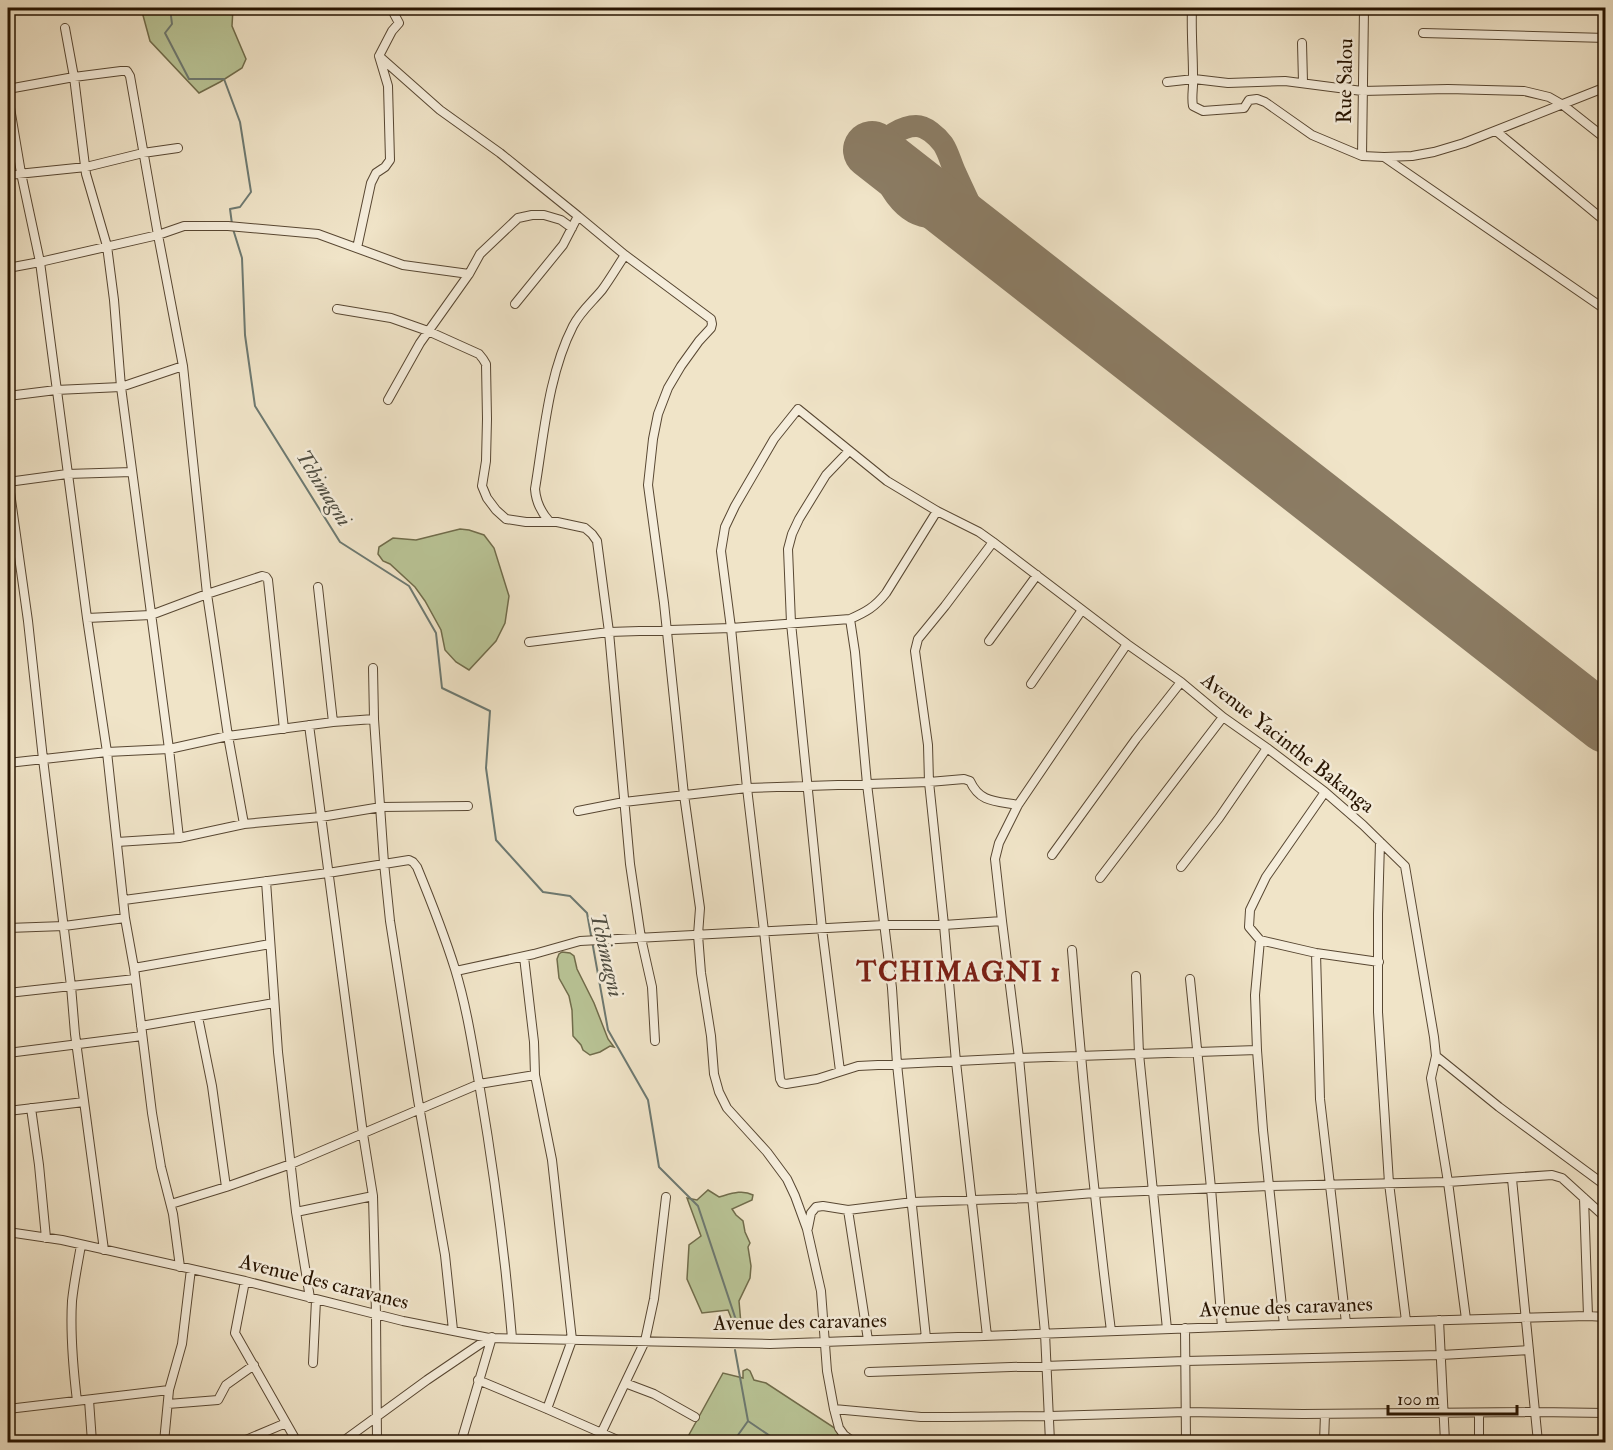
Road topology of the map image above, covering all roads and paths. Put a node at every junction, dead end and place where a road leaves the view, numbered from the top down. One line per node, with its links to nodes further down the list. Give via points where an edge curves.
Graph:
1 (391, 8): 8 (street, via 399,23)
2 (1192, 8): 10 (street)
3 (1364, 8): 15 (street, Rue Salou)
4 (64, 28): 9 (street)
5 (1423, 33): 6 (street)
6 (1605, 38)
7 (1302, 43): 12 (street)
8 (379, 56): 27 (street, via 440,110); 32 (street, via 388,87 390,160 371,183)
9 (74, 77): 14 (street); 21 (street, via 127,71); 24 (street)
10 (1194, 79): 11 (street); 12 (street, via 1228,83); 22 (street, via 1193,106 1203,111 1244,108 1249,100 1257,99 1312,135)
11 (1167, 82)
12 (1303, 82): 15 (street)
13 (1605, 87): 17 (street)
14 (8, 88)
15 (1362, 91): 17 (street, via 1524,91); 22 (street, Rue Salou)
16 (8, 96): 25 (street)
17 (1563, 105): 18 (street); 19 (street)
18 (1496, 131): 23 (street, via 1434,152); 28 (street)
19 (1605, 139)
20 (178, 148): 21 (street)
21 (143, 153): 24 (street); 30 (street)
22 (1362, 156): 23 (street)
23 (1384, 157): 39 (street)
24 (86, 167): 25 (street); 31 (street)
25 (21, 173): 26 (street); 34 (street)
26 (8, 175)
27 (578, 216): 29 (street); 33 (street)
28 (1605, 222)
29 (572, 228): 36 (street, via 544,215 518,218 480,254); 37 (street)
30 (158, 234): 31 (street); 32 (street, via 184,226 228,226 318,234); 41 (street)
31 (107, 246): 34 (street); 42 (street)
32 (357, 248): 36 (street, via 403,265)
33 (625, 255): 51 (street, via 572,326 559,362 535,489 541,512); 62 (street, via 712,324 668,388 658,414 650,461 648,485)
34 (40, 262): 35 (street); 43 (street)
35 (8, 268)
36 (470, 274): 40 (street)
37 (515, 304)
38 (337, 309): 40 (street, via 391,318)
39 (1605, 310)
40 (428, 331): 45 (street); 51 (street, via 479,354 486,364 486,461 482,486 487,498 506,519)
41 (183, 366): 42 (street); 55 (street)
42 (121, 387): 43 (street); 47 (street)
43 (56, 390): 44 (street); 48 (street)
44 (8, 396)
45 (388, 400)
46 (849, 451): 50 (street, via 887,481); 60 (street, via 826,475 792,534 788,549); 61 (street, via 798,409 774,440 725,527 721,551)
47 (132, 472): 48 (street); 57 (street)
48 (68, 474): 49 (street); 58 (street)
49 (8, 481): 79 (street)
50 (937, 511): 52 (street, Avenue Yacinthe Bakanga); 59 (street, via 886,593 877,604)
51 (549, 521): 63 (street, via 585,528 597,541)
52 (993, 542): 53 (street, Avenue Yacinthe Bakanga); 81 (street, via 915,645 928,745)
53 (1037, 575): 56 (street, Avenue Yacinthe Bakanga); 64 (street)
54 (318, 587): 72 (street)
55 (207, 594): 57 (street); 74 (street, via 262,576 268,580); 75 (street)
56 (1082, 609): 66 (street, Avenue Yacinthe Bakanga); 69 (street)
57 (151, 615): 58 (street); 77 (street)
58 (87, 618): 78 (street)
59 (850, 619): 60 (street); 82 (street)
60 (791, 623): 61 (street); 83 (street)
61 (731, 628): 62 (street); 84 (street)
62 (667, 631): 63 (street); 86 (street)
63 (609, 632): 65 (street); 87 (street)
64 (989, 641)
65 (529, 642)
66 (1127, 644): 68 (street, Avenue Yacinthe Bakanga); 88 (street)
67 (373, 668): 71 (street)
68 (1181, 682): 70 (street, Avenue Yacinthe Bakanga); 97 (street)
69 (1030, 684)
70 (1223, 717): 76 (street, Avenue Yacinthe Bakanga); 101 (street)
71 (374, 719): 72 (street); 90 (street)
72 (333, 722): 73 (street)
73 (309, 725): 74 (street); 92 (street)
74 (284, 729): 75 (street)
75 (228, 736): 77 (street); 93 (street)
76 (1267, 748): 85 (street, Avenue Yacinthe Bakanga); 99 (street)
77 (169, 749): 78 (street); 94 (street)
78 (107, 752): 79 (street); 95 (street)
79 (43, 759): 80 (street); 108 (street)
80 (8, 763)
81 (928, 782): 82 (street); 88 (street, via 964,779 987,800); 107 (street)
82 (867, 784): 83 (street); 106 (street)
83 (809, 785): 84 (street); 110 (street)
84 (747, 788): 86 (street); 111 (street)
85 (1325, 792): 96 (street, Avenue Yacinthe Bakanga); 114 (street, via 1266,877 1250,909 1249,927)
86 (684, 795): 87 (street); 112 (street, via 699,908)
87 (624, 802): 91 (street); 113 (street)
88 (1018, 805): 105 (street, via 995,859)
89 (468, 806): 90 (street)
90 (381, 807): 92 (street); 98 (street)
91 (578, 811)
92 (321, 817): 93 (street); 100 (street)
93 (244, 824): 94 (street)
94 (179, 838): 95 (street)
95 (117, 842): 103 (street)
96 (1380, 842): 119 (street); 137 (street, Avenue Yacinthe Bakanga, via 1405,866)
97 (1052, 855)
98 (384, 864): 100 (street); 121 (street, via 409,860 417,867); 146 (street)
99 (1181, 867)
100 (328, 873): 102 (street); 148 (street)
101 (1100, 878)
102 (266, 881): 103 (street); 115 (street)
103 (124, 900): 104 (street)
104 (125, 918): 108 (street); 120 (street)
105 (1002, 921): 107 (street); 138 (street)
106 (884, 925): 107 (street); 110 (street); 140 (street)
107 (944, 925): 139 (street)
108 (64, 926): 109 (street); 125 (street)
109 (8, 928)
110 (822, 929): 111 (street); 141 (street)
111 (764, 931): 112 (street); 141 (street, via 782,1083 818,1079)
112 (698, 935): 113 (street); 170 (street, via 719,1092 727,1108 787,1179)
113 (640, 938): 118 (street, via 580,941); 130 (street, via 652,987)
114 (1260, 940): 117 (street); 132 (street, via 1255,995)
115 (270, 944): 120 (street); 127 (street)
116 (1072, 950): 136 (street)
117 (1316, 953): 119 (street); 154 (street, via 1320,1099)
118 (524, 957): 121 (street); 142 (street)
119 (1379, 962): 152 (street, via 1378,1012)
120 (134, 968): 123 (street)
121 (456, 971): 143 (street)
122 (1136, 976): 135 (street)
123 (135, 979): 125 (street); 129 (street)
124 (1191, 979): 133 (street)
125 (71, 986): 126 (street); 131 (street)
126 (8, 993)
127 (274, 1003): 128 (street); 149 (street)
128 (198, 1017): 129 (street); 156 (street)
129 (142, 1031): 131 (street); 166 (street, via 153,1124)
130 (655, 1041)
131 (76, 1043): 134 (street); 144 (street)
132 (1257, 1050): 133 (street); 153 (street)
133 (1199, 1052): 135 (street); 157 (street)
134 (8, 1053)
135 (1138, 1054): 136 (street); 158 (street)
136 (1080, 1056): 138 (street); 159 (street)
137 (1436, 1056): 151 (street, via 1431,1078); 155 (street)
138 (1019, 1058): 139 (street); 162 (street)
139 (957, 1062): 140 (street); 164 (street)
140 (897, 1064): 141 (street); 165 (street)
141 (840, 1071)
142 (535, 1075): 143 (street); 198 (street, via 552,1160)
143 (479, 1084): 146 (street); 196 (street, via 496,1184)
144 (84, 1102): 145 (street); 174 (street)
145 (30, 1108): 147 (street); 172 (street)
146 (419, 1110): 148 (street); 191 (street, via 445,1255)
147 (8, 1111)
148 (363, 1134): 149 (street); 160 (street)
149 (291, 1164): 156 (street); 168 (street)
150 (1512, 1179): 151 (street); 163 (street, via 1558,1176); 181 (street)
151 (1448, 1182): 152 (street); 183 (street)
152 (1389, 1183): 154 (street); 185 (street)
153 (1269, 1186): 154 (street); 157 (street); 187 (street)
154 (1330, 1186): 186 (street)
155 (1605, 1186)
156 (226, 1187): 166 (street)
157 (1211, 1188): 158 (street); 188 (street)
158 (1153, 1191): 159 (street); 190 (street)
159 (1094, 1193): 162 (street); 192 (street)
160 (373, 1196): 168 (street); 179 (street)
161 (666, 1197): 200 (street)
162 (1033, 1198): 164 (street); 193 (street)
163 (1584, 1198): 169 (street); 180 (street)
164 (972, 1199): 165 (street); 194 (street)
165 (913, 1202): 167 (street); 197 (street)
166 (171, 1204): 175 (street)
167 (848, 1210): 170 (street, via 816,1207); 199 (street)
168 (296, 1212): 178 (street)
169 (1605, 1218)
170 (807, 1229): 201 (street, via 821,1291)
171 (8, 1232): 172 (street, Avenue des caravanes)
172 (46, 1238): 173 (street, Avenue des caravanes)
173 (81, 1245): 174 (street, Avenue des caravanes); 213 (street, via 71,1331)
174 (104, 1250): 175 (street, Avenue des caravanes)
175 (180, 1267): 176 (street, Avenue des caravanes)
176 (191, 1269): 177 (street, Avenue des caravanes); 211 (street, via 182,1344)
177 (245, 1281): 178 (street, Avenue des caravanes); 206 (street, via 236,1334)
178 (313, 1299): 179 (street, Avenue des caravanes); 205 (street)
179 (376, 1314): 191 (street, Avenue des caravanes); 225 (street)
180 (1588, 1316): 181 (street, Avenue des caravanes); 182 (street, Avenue des caravanes)
181 (1526, 1317): 183 (street, Avenue des caravanes); 202 (street)
182 (1605, 1317)
183 (1466, 1319): 184 (street, Avenue des caravanes)
184 (1439, 1320): 185 (street, Avenue des caravanes); 203 (street)
185 (1406, 1321): 186 (street, Avenue des caravanes)
186 (1346, 1323): 187 (street, Avenue des caravanes)
187 (1284, 1325): 188 (street, Avenue des caravanes)
188 (1222, 1327): 189 (street, Avenue des caravanes)
189 (1185, 1328): 190 (street, Avenue des caravanes); 204 (street)
190 (1167, 1329): 192 (street, Avenue des caravanes)
191 (453, 1330): 195 (street, Avenue des caravanes)
192 (1111, 1331): 193 (street, Avenue des caravanes)
193 (1045, 1334): 194 (street, Avenue des caravanes); 207 (street)
194 (987, 1336): 197 (street, Avenue des caravanes)
195 (490, 1337): 196 (street, Avenue des caravanes); 209 (street); 225 (street)
196 (512, 1338): 198 (street, Avenue des caravanes)
197 (926, 1338): 199 (street, Avenue des caravanes)
198 (573, 1340): 200 (street, Avenue des caravanes); 216 (street)
199 (868, 1340): 201 (street, Avenue des caravanes)
200 (645, 1341): 201 (street, Avenue des caravanes); 210 (street)
201 (825, 1342): 217 (street)
202 (1529, 1350): 203 (street); 219 (street)
203 (1441, 1355): 204 (street); 220 (street)
204 (1185, 1361): 207 (street); 218 (street)
205 (313, 1363)
206 (254, 1365): 214 (street, via 225,1384 218,1400); 227 (street)
207 (1046, 1365): 208 (street); 224 (street)
208 (869, 1372)
209 (478, 1380): 216 (street); 235 (street)
210 (625, 1383): 226 (street); 228 (street)
211 (169, 1390): 212 (street); 214 (street)
212 (89, 1400): 213 (street); 229 (street)
213 (77, 1401): 215 (street)
214 (168, 1404): 230 (street)
215 (8, 1409)
216 (547, 1409): 228 (street)
217 (834, 1409): 224 (street, via 921,1417); 238 (street, via 839,1428)
218 (1186, 1412): 223 (street); 224 (street); 240 (street)
219 (1536, 1412): 221 (street); 222 (street); 244 (street)
220 (1443, 1413): 221 (street); 223 (street); 242 (street)
221 (1479, 1413): 243 (street)
222 (1605, 1413)
223 (1324, 1414): 241 (street)
224 (1050, 1416): 239 (street)
225 (378, 1417): 233 (street); 234 (street)
226 (695, 1417)
227 (286, 1423): 231 (street); 232 (street)
228 (602, 1433): 236 (street); 237 (street)
229 (92, 1443)
230 (164, 1443)
231 (241, 1443)
232 (297, 1443)
233 (342, 1443)
234 (377, 1443)
235 (461, 1443)
236 (597, 1443)
237 (622, 1443)
238 (854, 1443)
239 (1050, 1443)
240 (1186, 1443)
241 (1324, 1443)
242 (1445, 1443)
243 (1479, 1443)
244 (1538, 1443)

